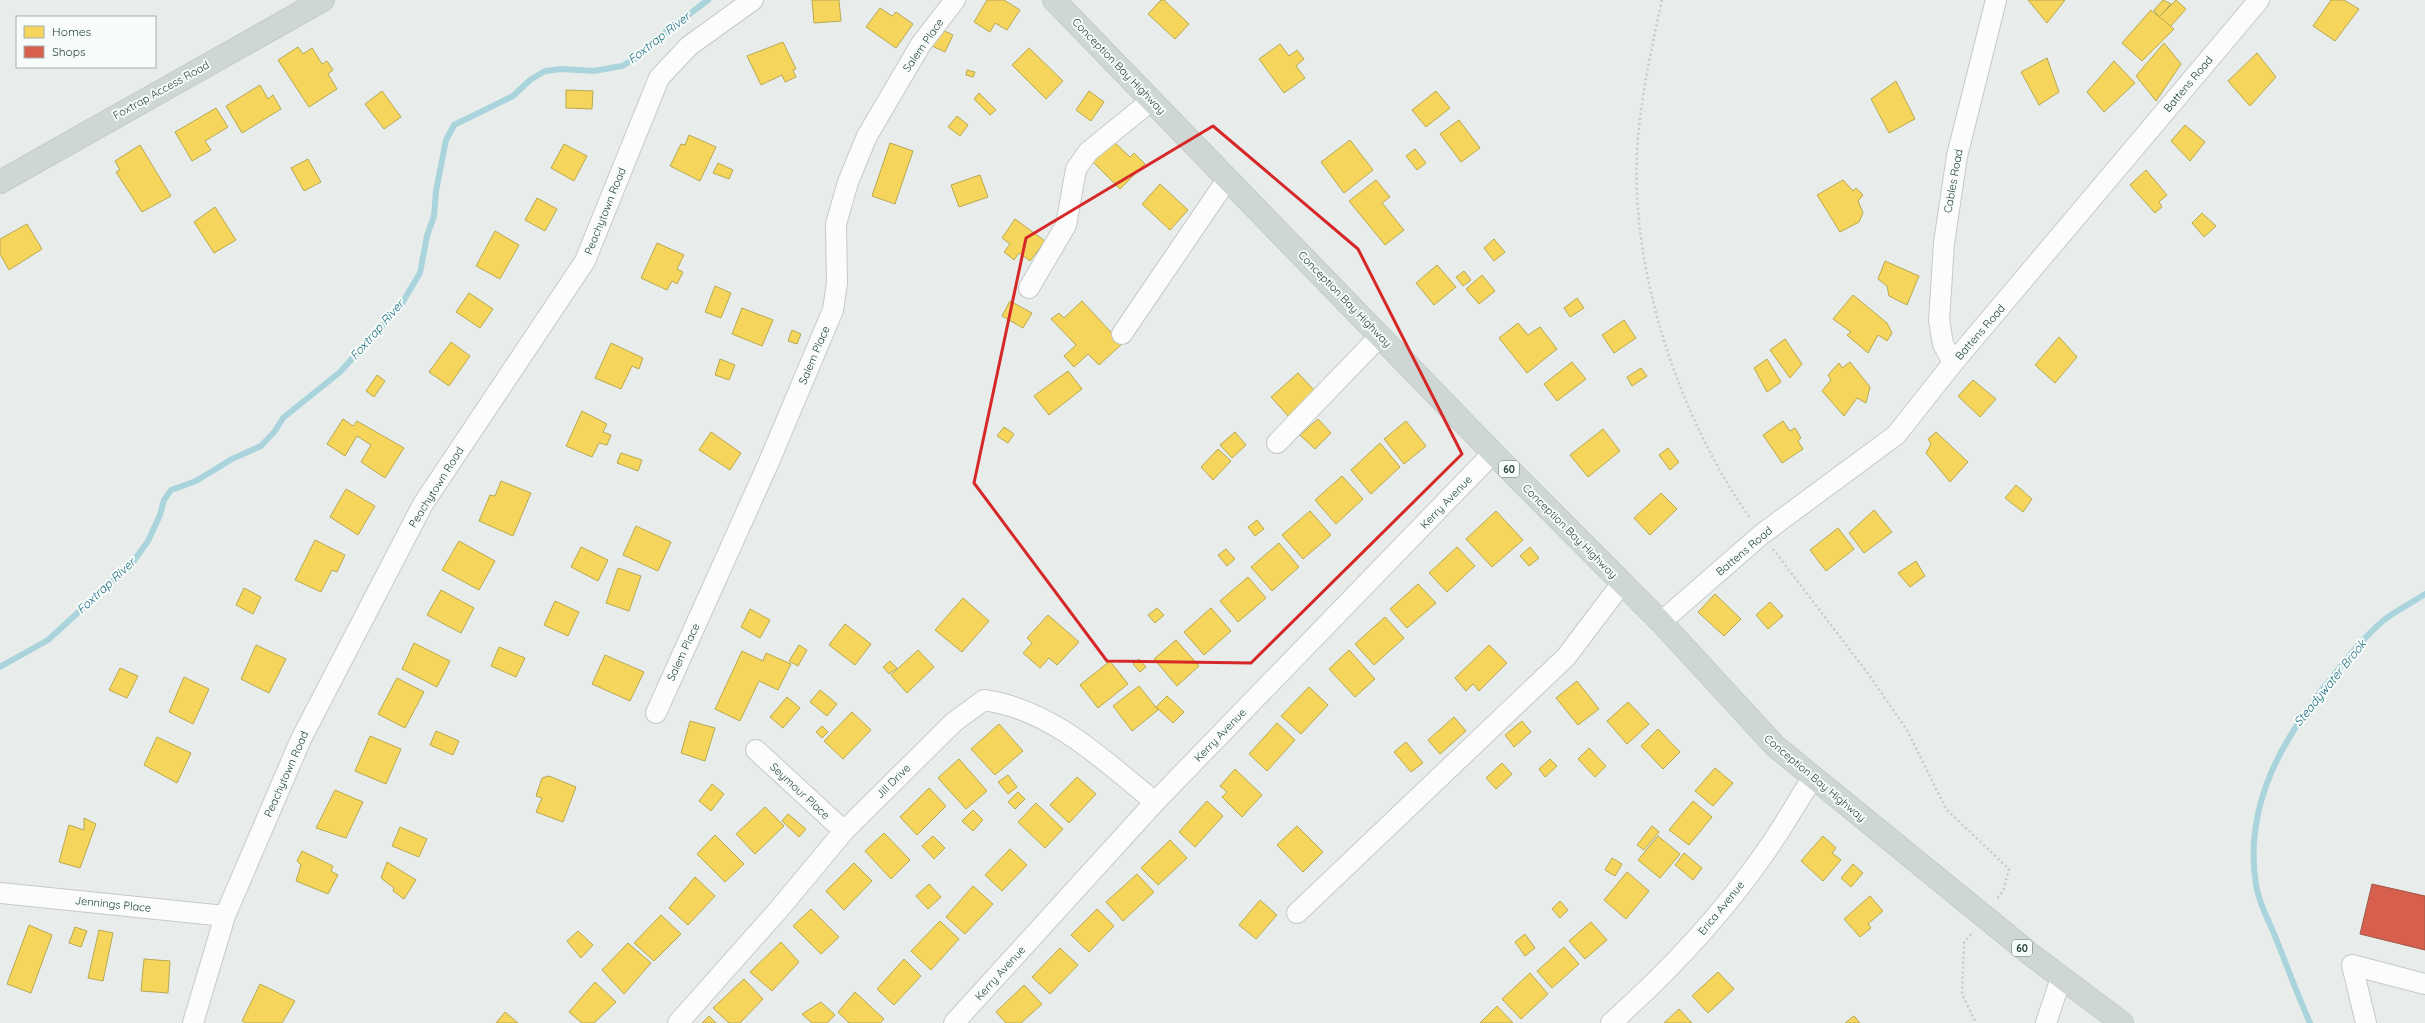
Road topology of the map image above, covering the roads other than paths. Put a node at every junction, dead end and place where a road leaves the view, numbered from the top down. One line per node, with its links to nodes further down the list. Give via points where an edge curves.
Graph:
1 (323, 0): 9 (main road, Foxtrap Access Road)
2 (753, 0): 25 (street, Peachytown Road, via 689,46 658,78 584,261 423,504 300,739)
3 (956, 0): 18 (street, Salem Place, via 921,44 867,136 848,182 836,224 837,283 833,310)
4 (1054, 0): 7 (main road, Conception Bay Highway / 60)
5 (1996, 0): 13 (street, Cables Road, via 1957,156 1944,243 1939,320 1943,344)
6 (2259, 0): 13 (street, Battens Road)
7 (1152, 100): 8 (main road, Conception Bay Highway / 60); 10 (street, via 1088,152 1076,169 1066,225)
8 (1228, 178): 11 (street); 12 (main road, Conception Bay Highway / 60)
9 (0, 182)
10 (1029, 288)
11 (1122, 334)
12 (1380, 336): 14 (street); 15 (main road, Conception Bay Highway / 60)
13 (1952, 363): 17 (street, Battens Road, via 1896,435 1762,534)
14 (1278, 443)
15 (1494, 453): 16 (main road, Conception Bay Highway / 60); 21 (street, Kerry Avenue)
16 (1622, 583): 17 (main road, Conception Bay Highway / 60); 24 (street, via 1566,657)
17 (1661, 622): 20 (main road, Conception Bay Highway / 60, via 1775,746)
18 (656, 713)
19 (756, 750): 22 (street, Seymour Place)
20 (1813, 777): 26 (main road, Conception Bay Highway / 60); 31 (street, Erica Avenue, via 1764,855 1709,925)
21 (1155, 802): 22 (street, Jill Drive, via 1094,752 1051,724 1018,708 984,700 968,710 944,732); 30 (street, Kerry Avenue)
22 (844, 831): 29 (street, Jill Drive)
23 (0, 893): 25 (street, Jennings Place)
24 (1297, 913)
25 (225, 916): 28 (street, Peachytown Road)
26 (2061, 978): 32 (street); 33 (main road, Conception Bay Highway / 60)
27 (2425, 984): 34 (street, via 2352,965)
28 (193, 1023)
29 (678, 1023)
30 (954, 1023)
31 (1611, 1023)
32 (2046, 1023)
33 (2122, 1023)
34 (2366, 1023)

